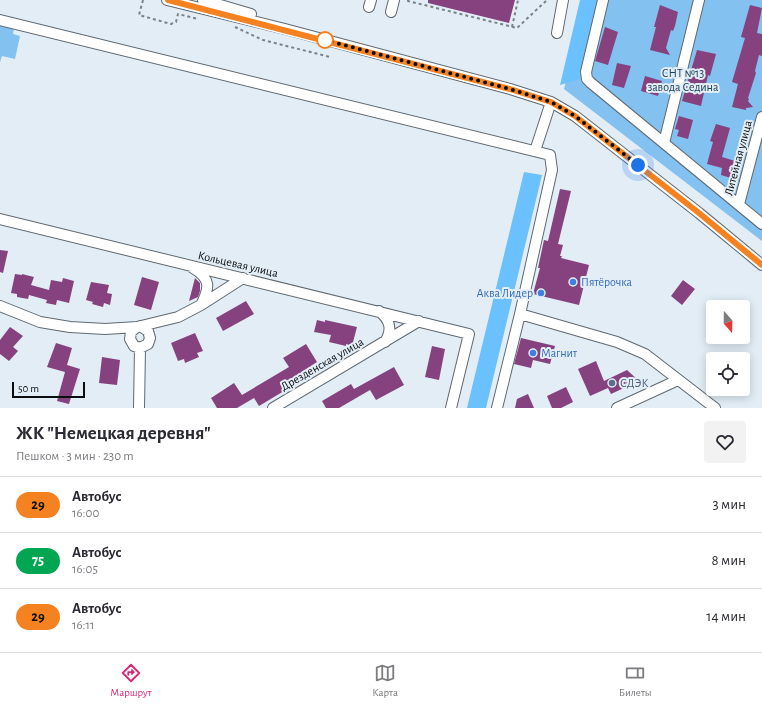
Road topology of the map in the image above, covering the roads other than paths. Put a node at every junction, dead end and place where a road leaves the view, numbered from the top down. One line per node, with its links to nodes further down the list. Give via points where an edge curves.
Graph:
1 (167, 0): 9 (street)
2 (203, 0): 9 (street, via 276,21)
3 (394, 0): 7 (street)
4 (563, 0): 10 (street)
5 (603, 0): 13 (street, via 586,72 588,79)
6 (699, 0): 13 (street)
7 (392, 12)
8 (2, 21): 14 (street)
9 (285, 30): 11 (street)
10 (557, 33)
11 (551, 102): 14 (street); 18 (street, via 575,116)
12 (762, 117): 15 (street, Литейная улица)
13 (664, 143): 15 (street)
14 (535, 151): 24 (street, via 550,155 552,170)
15 (739, 204): 17 (street)
16 (0, 219): 19 (street, Кольцевая улица)
17 (762, 224)
18 (762, 264)
19 (189, 265): 20 (street, Кольцевая улица); 21 (street, via 201,273 208,284)
20 (243, 278): 21 (street); 23 (street, Кольцевая улица)
21 (201, 305): 26 (street, via 178,317)
22 (0, 306): 26 (street, via 40,322 70,327 105,329)
23 (378, 311): 25 (street, Кольцевая улица); 27 (street, via 389,322 389,336)
24 (520, 314): 29 (street, via 617,342 645,354); 33 (street)
25 (419, 321): 27 (street, Дрезденская улица); 32 (street, Кольцевая улица, via 469,334)
26 (138, 326): 28 (street, via 131,332 130,339 134,346); 28 (street, via 148,331 150,338 148,344)
27 (385, 342): 31 (street, Дрезденская улица)
28 (140, 348): 30 (street)
29 (678, 380): 34 (street); 35 (street)
30 (139, 408)
31 (273, 408)
32 (451, 408)
33 (496, 408)
34 (617, 408)
35 (715, 408)

